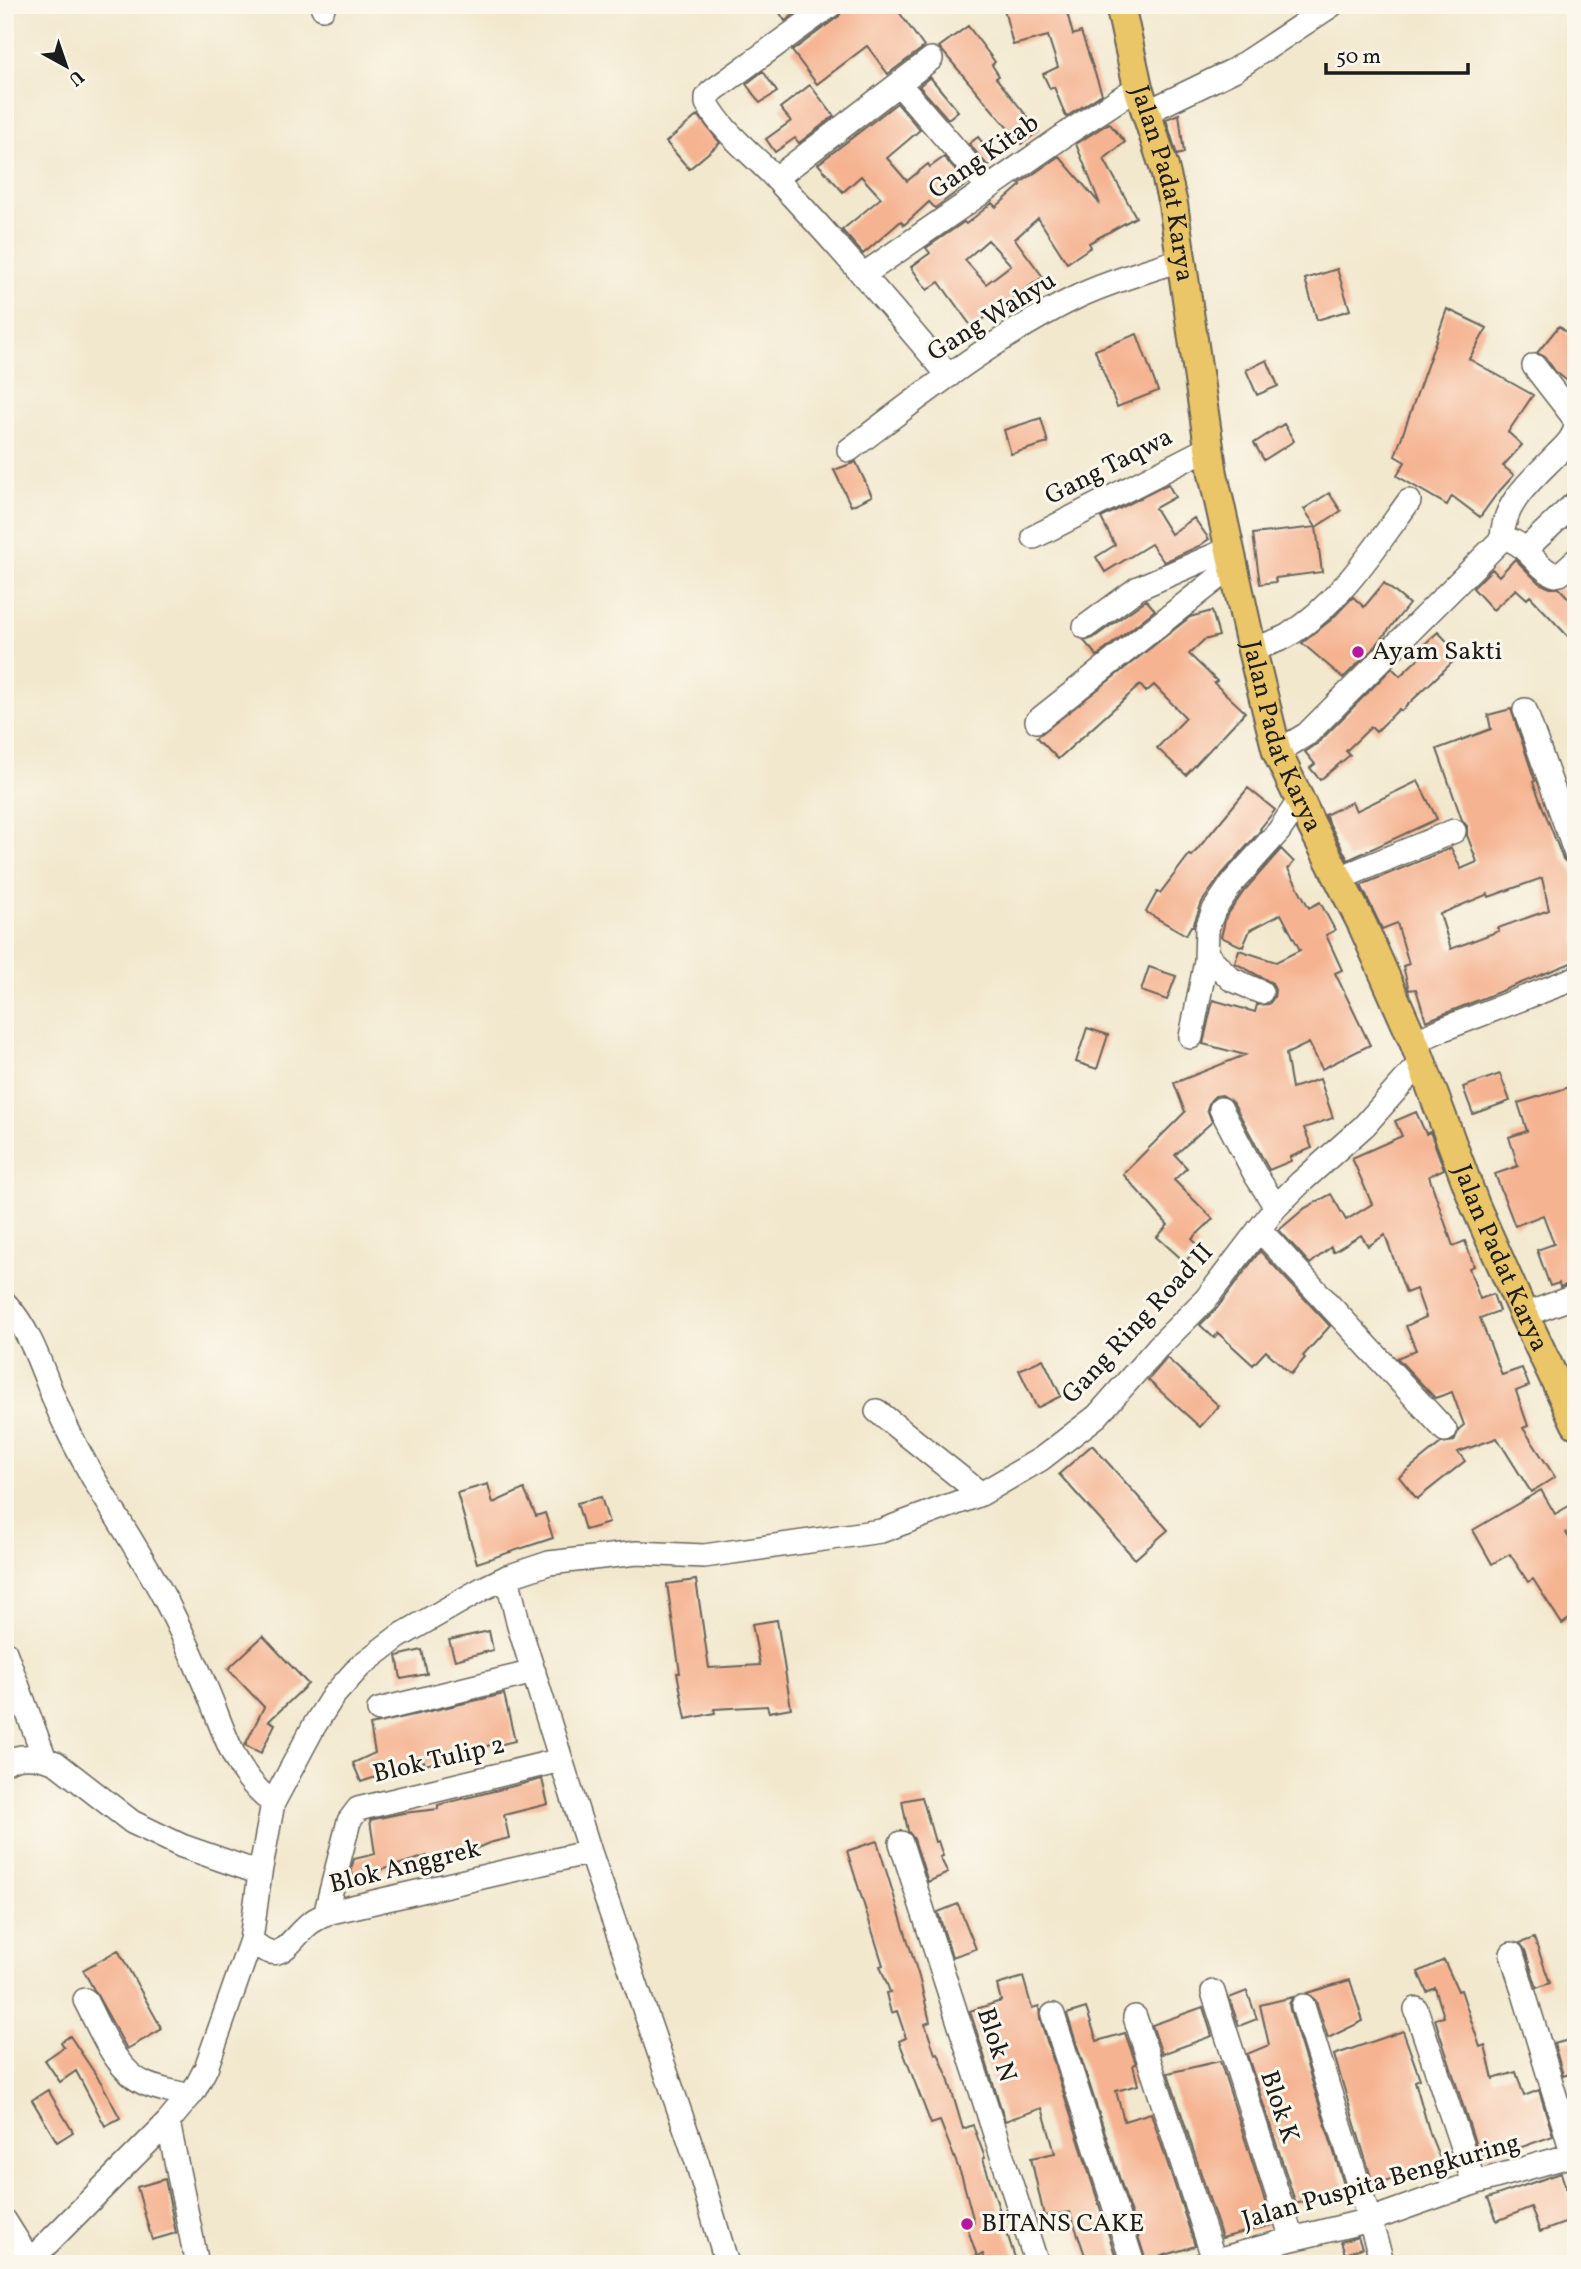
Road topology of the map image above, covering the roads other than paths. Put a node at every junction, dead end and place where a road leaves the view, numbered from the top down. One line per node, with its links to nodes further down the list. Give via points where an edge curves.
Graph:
1 (831, 5): 7 (street, via 707,97 718,120)
2 (1120, 5): 6 (main road, Jalan Padat Karya)
3 (1332, 5): 6 (street, Gang Kitab, via 1234,70)
4 (931, 60): 5 (street)
5 (899, 85): 7 (street); 8 (street)
6 (1141, 100): 8 (street, Gang Kitab); 9 (main road, Jalan Padat Karya, via 1167,179)
7 (776, 178): 10 (street)
8 (988, 187): 10 (street, Gang Kitab)
9 (1180, 260): 12 (street, Gang Wahyu, via 1079,296); 14 (main road, Jalan Padat Karya)
10 (863, 275): 12 (street)
11 (1534, 366): 13 (street)
12 (949, 376): 15 (street, Gang Wahyu)
13 (1576, 426): 19 (street, via 1570,441 1511,506 1502,525)
14 (1210, 447): 18 (street, Gang Taqwa); 21 (main road, Jalan Padat Karya)
15 (849, 450)
16 (1409, 501): 24 (street, via 1338,593 1284,637)
17 (1576, 502): 20 (street)
18 (1034, 537)
19 (1502, 539): 20 (street); 27 (street, via 1307,734)
20 (1525, 550): 22 (street, via 1555,575)
21 (1231, 557): 23 (street, via 1138,588); 24 (main road, Jalan Padat Karya); 26 (street)
22 (1576, 559)
23 (1085, 627)
24 (1252, 650): 27 (main road, Jalan Padat Karya)
25 (1525, 710): 30 (street)
26 (1037, 721)
27 (1278, 752): 28 (main road, Jalan Padat Karya)
28 (1299, 801): 31 (main road, Jalan Padat Karya); 32 (street, via 1214,910)
29 (1454, 831): 31 (street)
30 (1576, 854)
31 (1340, 878): 36 (main road, Jalan Padat Karya)
32 (1207, 955): 34 (street, via 1231,979); 35 (street)
33 (1576, 978): 36 (street, via 1443,1029)
34 (1261, 992)
35 (1191, 1037)
36 (1417, 1053): 38 (street, Gang Ring Road II, via 1364,1126); 42 (main road, Jalan Padat Karya, via 1475,1205)
37 (1221, 1109): 38 (street)
38 (1276, 1208): 39 (street, Gang Ring Road II)
39 (1259, 1229): 45 (street); 46 (street, Gang Ring Road II, via 1206,1299 1097,1416 1041,1459)
40 (1576, 1296): 42 (street)
41 (5, 1303): 54 (street, via 26,1333 82,1459 167,1603 239,1768)
42 (1524, 1315): 44 (main road, Jalan Padat Karya)
43 (877, 1411): 46 (street)
44 (1576, 1424)
45 (1445, 1430)
46 (981, 1494): 47 (street, Gang Ring Road II, via 881,1531 704,1556 637,1553 549,1563)
47 (507, 1577): 49 (street); 54 (street, Gang Ring Road II, via 398,1637 360,1665 320,1716)
48 (5, 1652): 51 (street)
49 (534, 1672): 50 (street); 52 (street)
50 (379, 1710)
51 (46, 1759): 53 (street, via 23,1757); 57 (street, via 132,1822)
52 (561, 1760): 56 (street); 58 (street, Blok Tulip 2, via 358,1809 349,1821)
53 (5, 1763)
54 (273, 1803): 57 (street, Gang Ring Road II)
55 (901, 1843): 78 (street, Blok N)
56 (590, 1852): 58 (street, Blok Anggrek); 77 (street, via 697,2162)
57 (260, 1873): 59 (street, Gang Ring Road II)
58 (325, 1915): 59 (street, Blok Anggrek, via 281,1953 262,1950)
59 (251, 1940): 67 (street, Gang Ring Road II, via 206,2068)
60 (1512, 1954): 69 (street)
61 (1213, 1992): 73 (street, Blok K)
62 (85, 2000): 67 (street, via 118,2060 133,2077)
63 (1303, 2006): 71 (street)
64 (1416, 2009): 70 (street)
65 (1053, 2015): 79 (street)
66 (1135, 2017): 75 (street)
67 (190, 2096): 68 (street, Gang Ring Road II)
68 (168, 2122): 74 (street, Gang Ring Road II); 76 (street)
69 (1575, 2155): 70 (street, Jalan Puspita Bengkuring)
70 (1474, 2183): 71 (street, Jalan Puspita Bengkuring)
71 (1370, 2220): 73 (street, Jalan Puspita Bengkuring); 80 (street)
72 (5, 2221): 74 (street)
73 (1292, 2239): 75 (street, Jalan Puspita Bengkuring)
74 (29, 2262)
75 (1209, 2262)
76 (197, 2264)
77 (727, 2264)
78 (1037, 2264)
79 (1133, 2264)
80 (1383, 2264)

